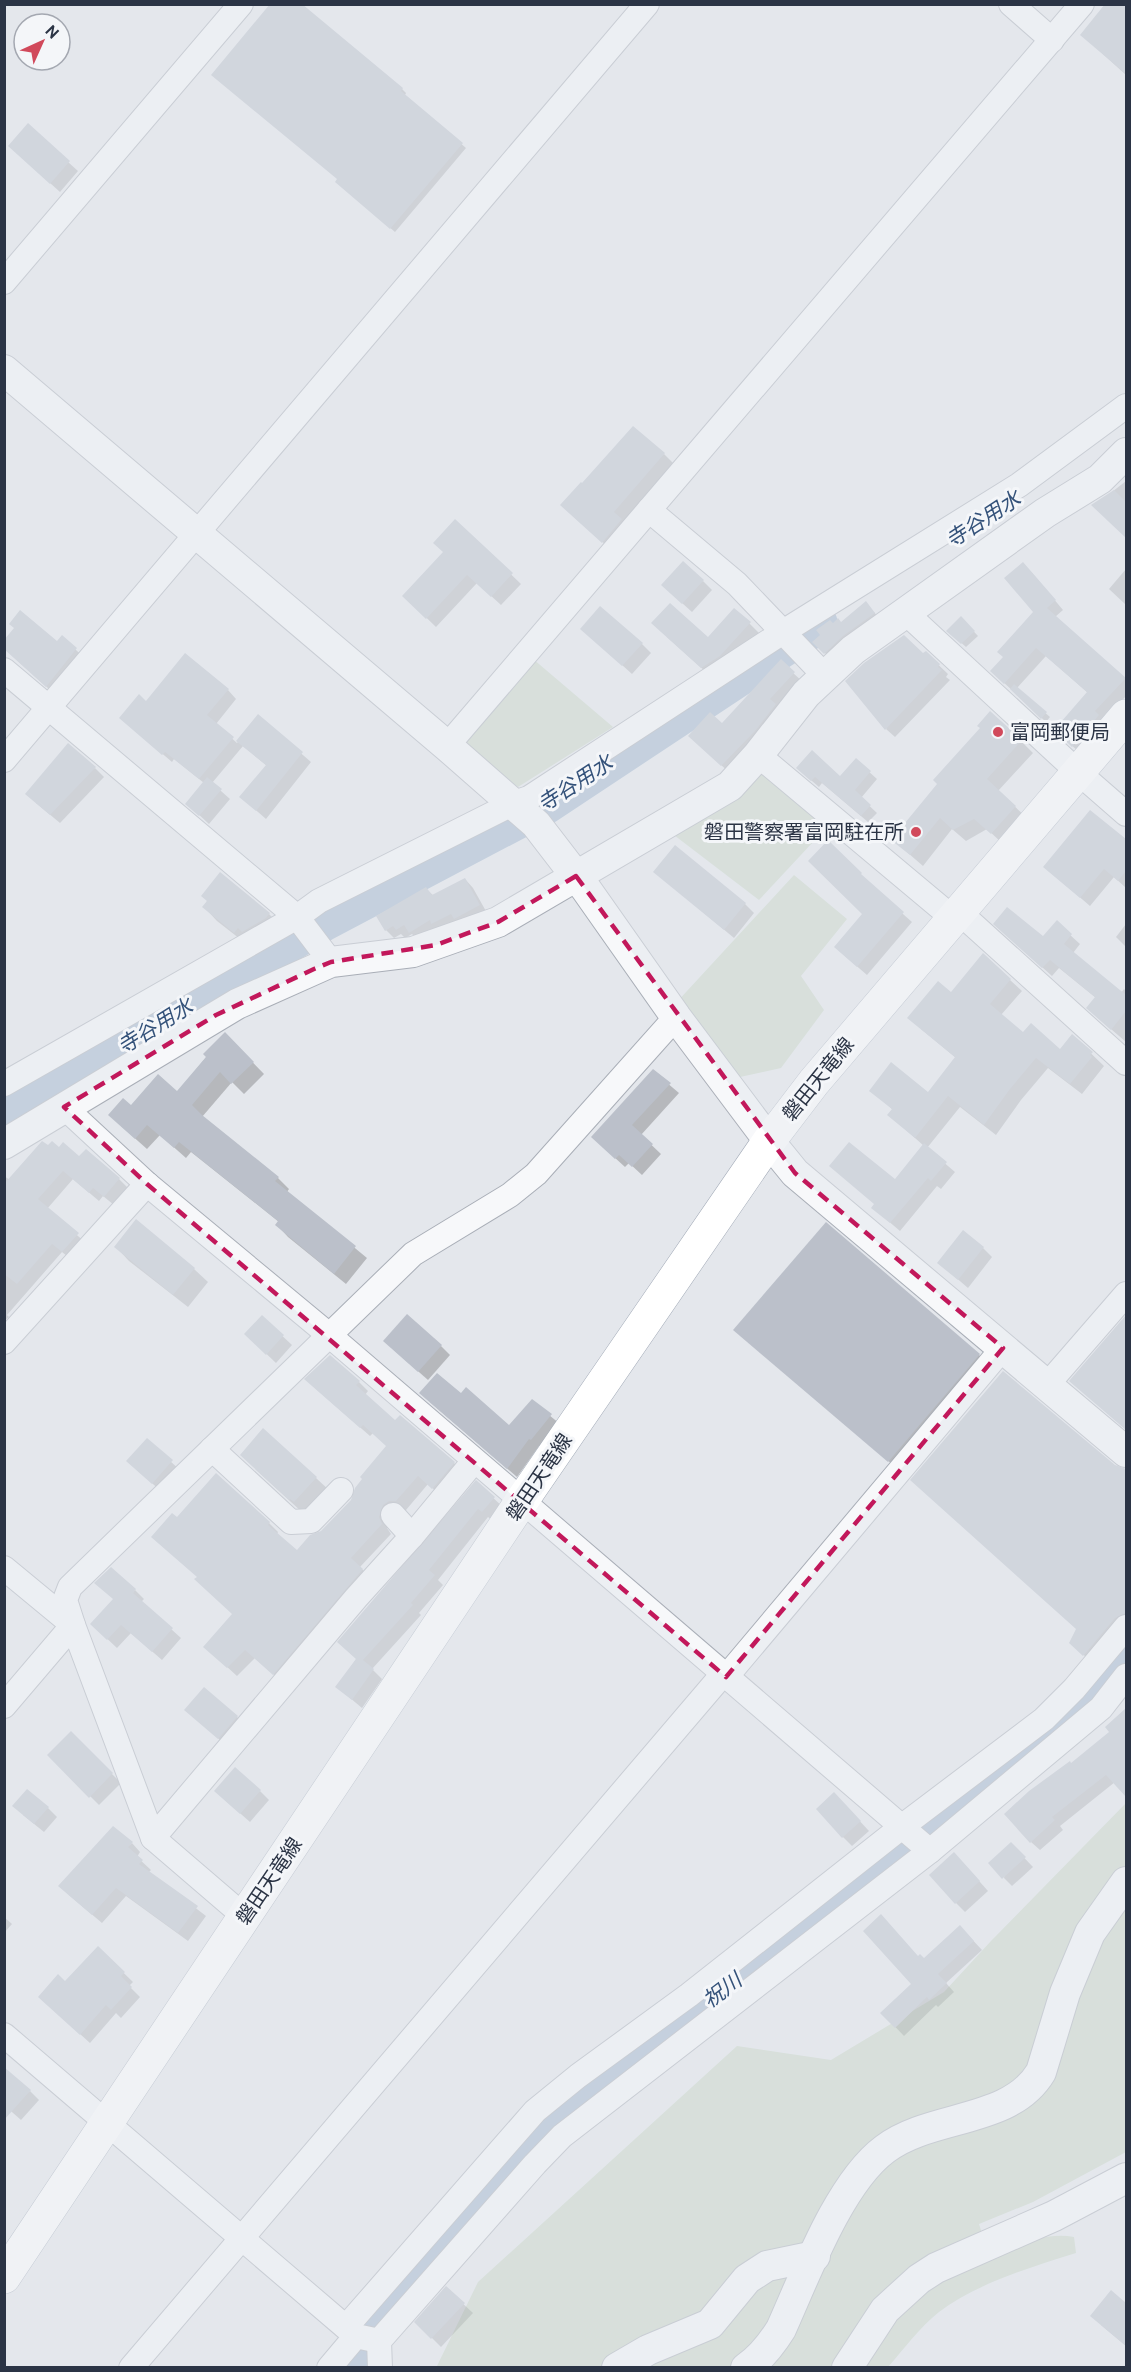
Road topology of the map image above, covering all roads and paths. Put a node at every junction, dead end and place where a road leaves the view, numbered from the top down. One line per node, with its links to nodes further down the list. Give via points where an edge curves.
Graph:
1 (242, 4): 6 (street)
2 (647, 4): 11 (street)
3 (1011, 4): 5 (street)
4 (1082, 4): 5 (street)
5 (1052, 40): 10 (street)
6 (4, 282)
7 (4, 370): 11 (street)
8 (1126, 406): 13 (street, via 1019,485)
9 (1126, 453): 12 (street, via 1100,479 1045,513)
10 (649, 510): 13 (street, via 737,584); 18 (street)
11 (196, 534): 16 (street); 18 (street)
12 (906, 613): 15 (street, via 853,650); 21 (street)
13 (783, 632): 15 (street); 22 (street, via 529,798)
14 (4, 670): 16 (street)
15 (825, 676): 19 (street)
16 (49, 708): 20 (street); 26 (street)
17 (1126, 716): 21 (main road, 磐田天竜線)
18 (447, 746): 22 (street)
19 (758, 755): 24 (street, via 730,786); 25 (street)
20 (4, 760)
21 (1079, 773): 23 (street); 25 (main road, 磐田天竜線)
22 (514, 803): 24 (street, via 536,824); 26 (street, via 319,901)
23 (1126, 814)
24 (576, 876): 26 (street, via 498,922 413,951); 27 (street)
25 (957, 915): 28 (street); 31 (main road, 磐田天竜線, via 814,1082)
26 (311, 936): 29 (street); 30 (street, via 216,1015)
27 (676, 1017): 31 (street); 35 (street, via 536,1174 510,1195 413,1254)
28 (1126, 1063)
29 (4, 1084)
30 (64, 1107): 32 (street); 33 (street)
31 (769, 1141): 37 (street, via 795,1173); 43 (main road, 磐田天竜線)
32 (4, 1144)
33 (147, 1184): 35 (street); 36 (street)
34 (1126, 1294): 38 (street)
35 (329, 1335): 39 (street); 41 (street)
36 (4, 1342)
37 (1003, 1347): 38 (street); 49 (street)
38 (1047, 1385): 40 (street)
39 (212, 1449): 42 (street, via 291,1522 311,1521); 47 (street, via 70,1587 65,1600)
40 (1126, 1452)
41 (474, 1461): 43 (street); 45 (street)
42 (341, 1490)
43 (521, 1502): 49 (street); 56 (main road, 磐田天竜線)
44 (393, 1515): 45 (street)
45 (412, 1536): 53 (street)
46 (4, 1568): 47 (street)
47 (73, 1625): 51 (street); 53 (street)
48 (1126, 1627): 52 (street, via 1044,1719)
49 (725, 1676): 52 (street); 60 (street)
50 (1126, 1676): 54 (street, via 1101,1708)
51 (4, 1706)
52 (902, 1827): 54 (street); 63 (street, via 535,2111)
53 (153, 1838): 56 (street)
54 (930, 1851): 63 (street, via 562,2136)
55 (1126, 1882): 61 (street, via 1090,1933 1065,1993 1041,2072 1030,2086 1006,2104 920,2130 885,2148 858,2174)
56 (245, 1917): 58 (main road, 磐田天竜線)
57 (4, 2035): 58 (street)
58 (108, 2123): 60 (street); 62 (main road, 磐田天竜線)
59 (1126, 2178): 69 (street, via 1054,2217 919,2279 885,2310)
60 (242, 2236): 63 (street); 64 (street)
61 (815, 2256): 67 (street, via 767,2266 747,2279 710,2324); 68 (street, via 781,2330 759,2358)
62 (4, 2277)
63 (363, 2336): 65 (street); 66 (street)
64 (131, 2367)
65 (329, 2367)
66 (380, 2367)
67 (617, 2367)
68 (746, 2367)
69 (848, 2367)

